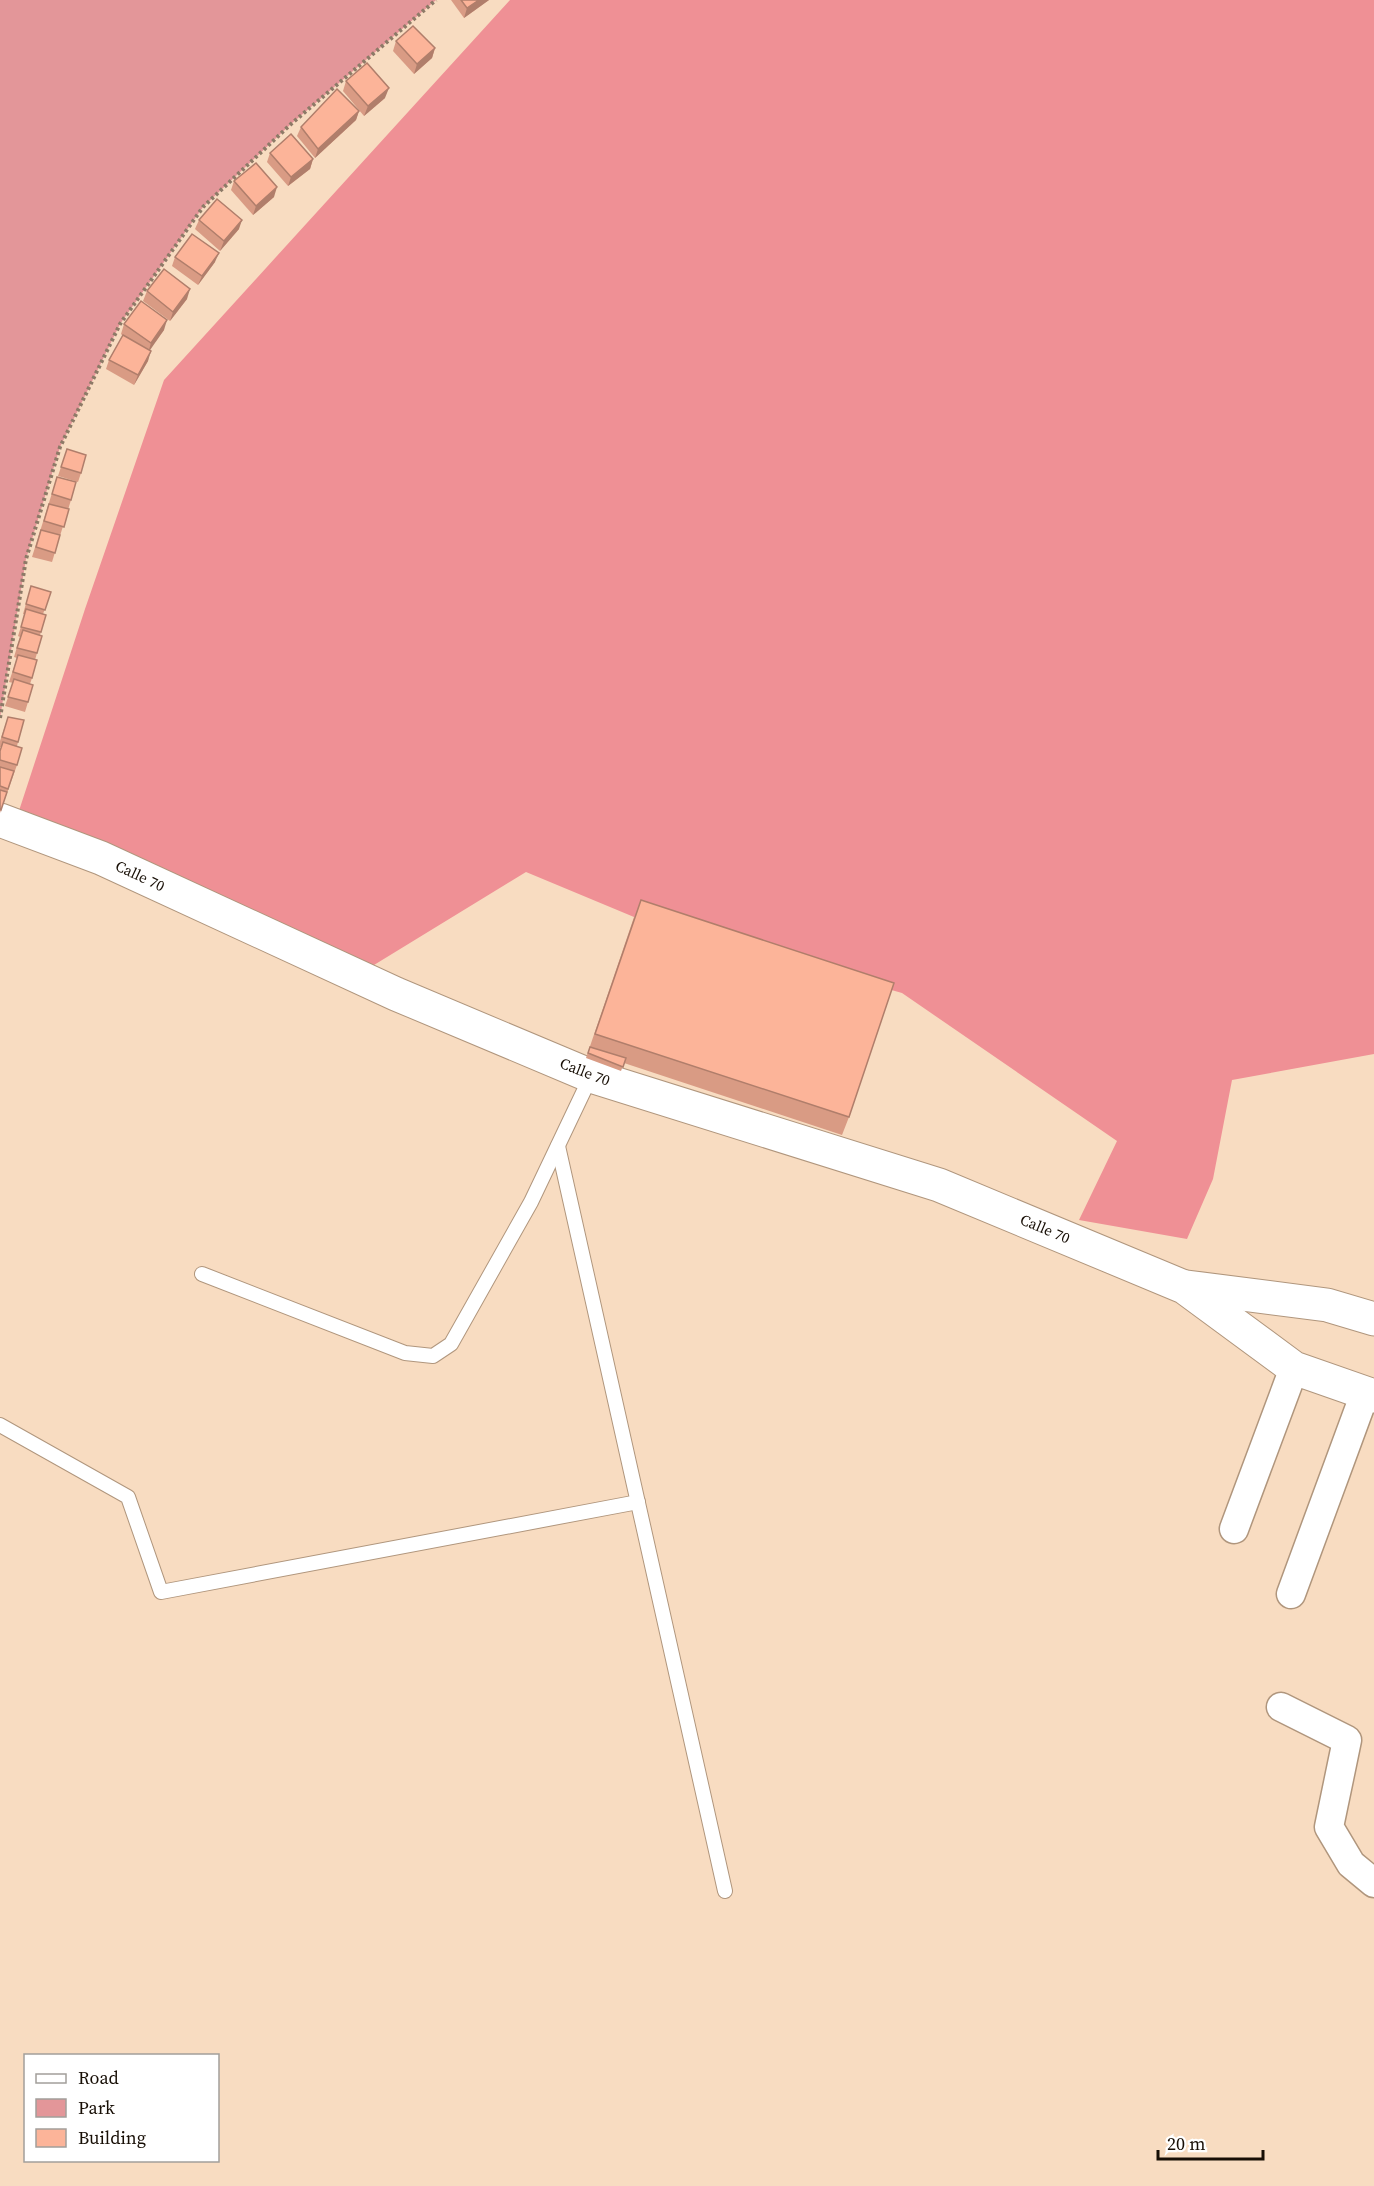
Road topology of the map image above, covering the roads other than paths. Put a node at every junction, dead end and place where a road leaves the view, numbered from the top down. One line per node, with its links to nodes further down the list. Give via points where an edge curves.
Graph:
1 (0, 820): 2 (main road, Calle 70, via 101,858 396,994)
2 (591, 1076): 3 (lane); 5 (main road, Calle 70, via 939,1185)
3 (558, 1146): 4 (lane, via 451,1344 433,1356 405,1353); 10 (lane)
4 (202, 1274)
5 (1184, 1287): 6 (main road, Calle 70, via 1327,1305); 7 (main road, Calle 70)
6 (1374, 1319)
7 (1293, 1368): 8 (main road, Calle 70); 11 (street)
8 (1369, 1395): 12 (street)
9 (0, 1425): 10 (lane, via 128,1497 161,1592)
10 (638, 1502): 15 (lane)
11 (1234, 1529)
12 (1291, 1594)
13 (1281, 1707): 14 (street, via 1347,1740 1329,1827 1351,1864)
14 (1374, 1883)
15 (725, 1891)

